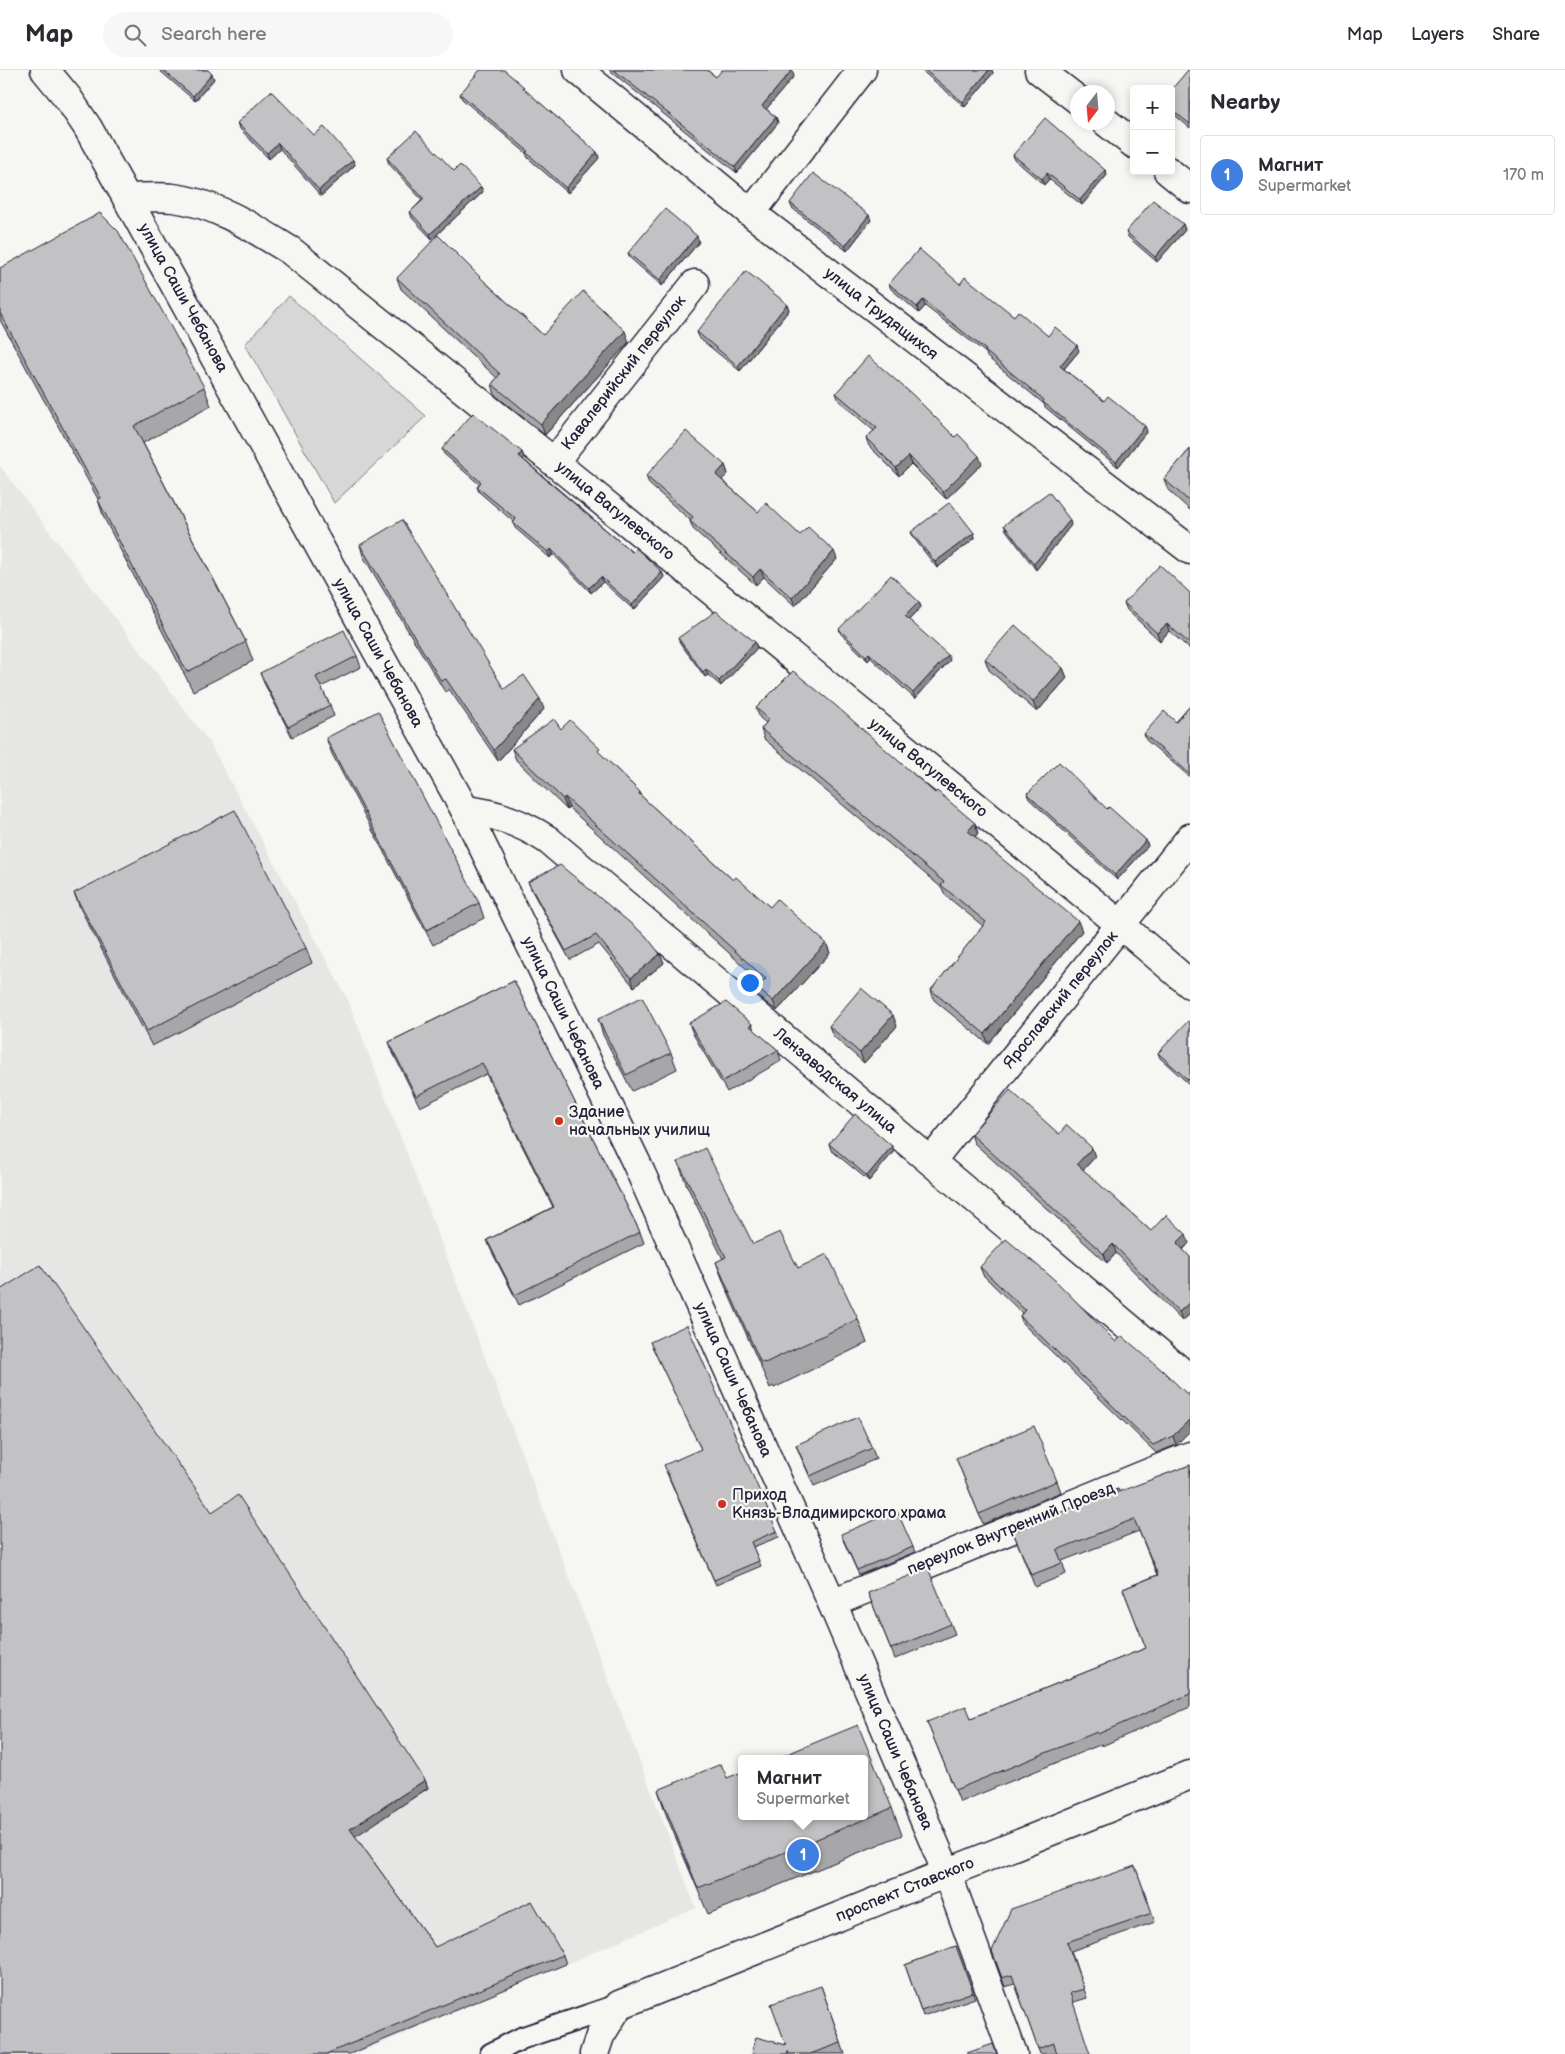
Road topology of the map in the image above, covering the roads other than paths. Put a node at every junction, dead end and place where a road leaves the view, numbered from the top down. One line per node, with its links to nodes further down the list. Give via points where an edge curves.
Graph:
1 (45, 70): 10 (street, via 88,128)
2 (578, 70): 11 (street, улица Трудящихся)
3 (862, 70): 11 (street)
4 (1039, 70): 5 (street)
5 (1070, 94)
6 (1115, 129): 7 (street)
7 (1130, 141)
8 (1173, 175): 9 (street)
9 (1190, 189)
10 (127, 198): 13 (street, улица Вагулевского, via 173,198 208,207 244,222 291,252); 15 (street, улица Саши Чебанова)
11 (751, 213): 14 (street, улица Трудящихся)
12 (695, 284): 13 (street, Кавалерийский переулок)
13 (554, 462): 17 (street, улица Вагулевского)
14 (1190, 550)
15 (465, 810): 19 (street, Лензаводская улица, via 502,817 526,826 548,840); 22 (street, улица Саши Чебанова, via 636,1162)
16 (1190, 838): 17 (street, Ярославский переулок)
17 (1121, 925): 18 (street, улица Вагулевского); 19 (street, Ярославский переулок)
18 (1190, 984)
19 (931, 1161): 20 (street, Лензаводская улица)
20 (1190, 1379)
21 (1190, 1456): 22 (street, переулок Внутренний Проезд)
22 (832, 1603): 24 (street, улица Саши Чебанова)
23 (1190, 1775): 24 (street, проспект Ставского)
24 (947, 1873): 25 (street, проспект Ставского); 28 (street, улица Саши Чебанова)
25 (619, 2005): 26 (lane, via 522,2038); 27 (street, via 600,2036)
26 (491, 2054)
27 (594, 2054)
28 (1013, 2054)

